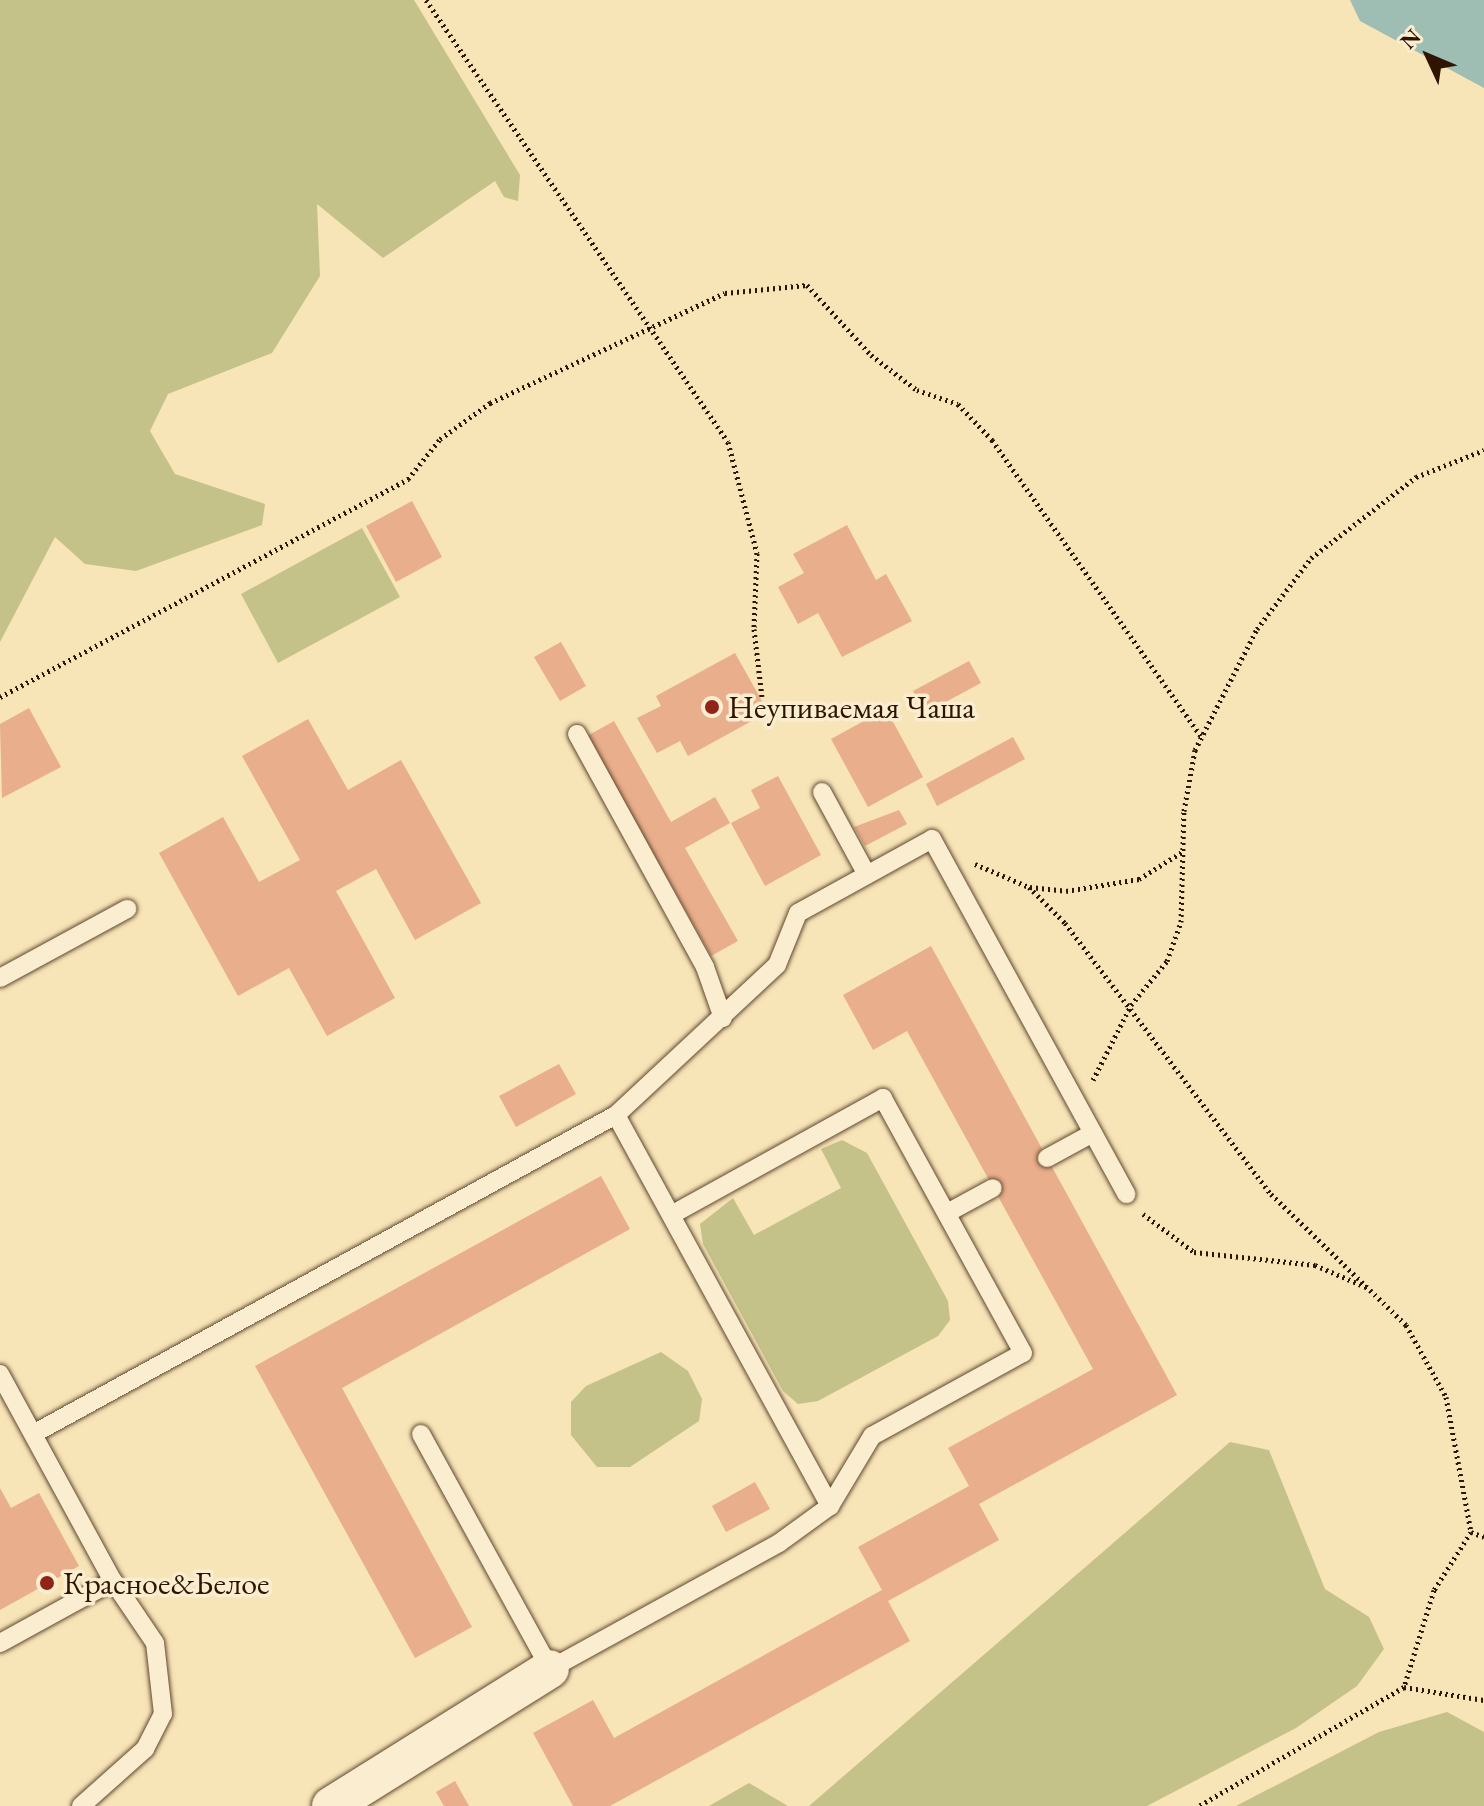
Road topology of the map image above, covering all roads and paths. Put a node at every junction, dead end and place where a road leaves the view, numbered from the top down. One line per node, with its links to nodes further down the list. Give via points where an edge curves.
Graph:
1 (426, 0): 2 (path)
2 (645, 327): 4 (path, via 490,403 440,439 408,479); 5 (path, via 728,442 757,553 754,629); 7 (path, via 725,293 771,284 807,285 835,309 871,355 917,390 958,404 992,440)
3 (1484, 450): 7 (path, via 1416,477 1311,558 1257,629)
4 (0, 697)
5 (762, 697)
6 (577, 734): 16 (lane, via 705,967)
7 (1201, 736): 9 (path)
8 (822, 792): 11 (lane)
9 (1183, 851): 12 (path, via 1139,879 1066,891); 15 (path, via 1181,922 1167,961)
10 (942, 858): 11 (lane, via 932,839); 12 (path, via 986,867); 17 (lane)
11 (867, 875): 16 (lane, via 798,913 777,965)
12 (1029, 887): 15 (path)
13 (127, 909): 14 (lane)
14 (0, 978)
15 (1131, 1005): 17 (path); 25 (path, via 1271,1194)
16 (723, 1018): 18 (lane)
17 (1077, 1105): 19 (lane)
18 (616, 1115): 24 (lane); 27 (lane)
19 (1093, 1133): 20 (lane); 22 (lane)
20 (1047, 1158)
21 (993, 1188): 23 (lane)
22 (1126, 1194): 25 (path, via 1154,1228 1194,1252 1315,1265)
23 (947, 1213): 24 (lane, via 883,1098); 29 (lane, via 1023,1353 872,1436)
24 (671, 1215): 29 (lane)
25 (1371, 1289): 30 (path, via 1422,1348 1446,1397)
26 (0, 1374): 27 (lane)
27 (33, 1434): 32 (lane)
28 (421, 1434): 34 (lane)
29 (830, 1506): 34 (lane, via 779,1543)
30 (1471, 1532): 31 (path); 35 (path, via 1434,1590)
31 (1484, 1537)
32 (113, 1581): 33 (lane); 37 (lane, via 155,1643 163,1714 145,1749)
33 (0, 1643)
34 (550, 1669): 38 (street)
35 (1404, 1687): 36 (path); 39 (path)
36 (1484, 1700)
37 (81, 1806)
38 (331, 1806)
39 (1199, 1806)

